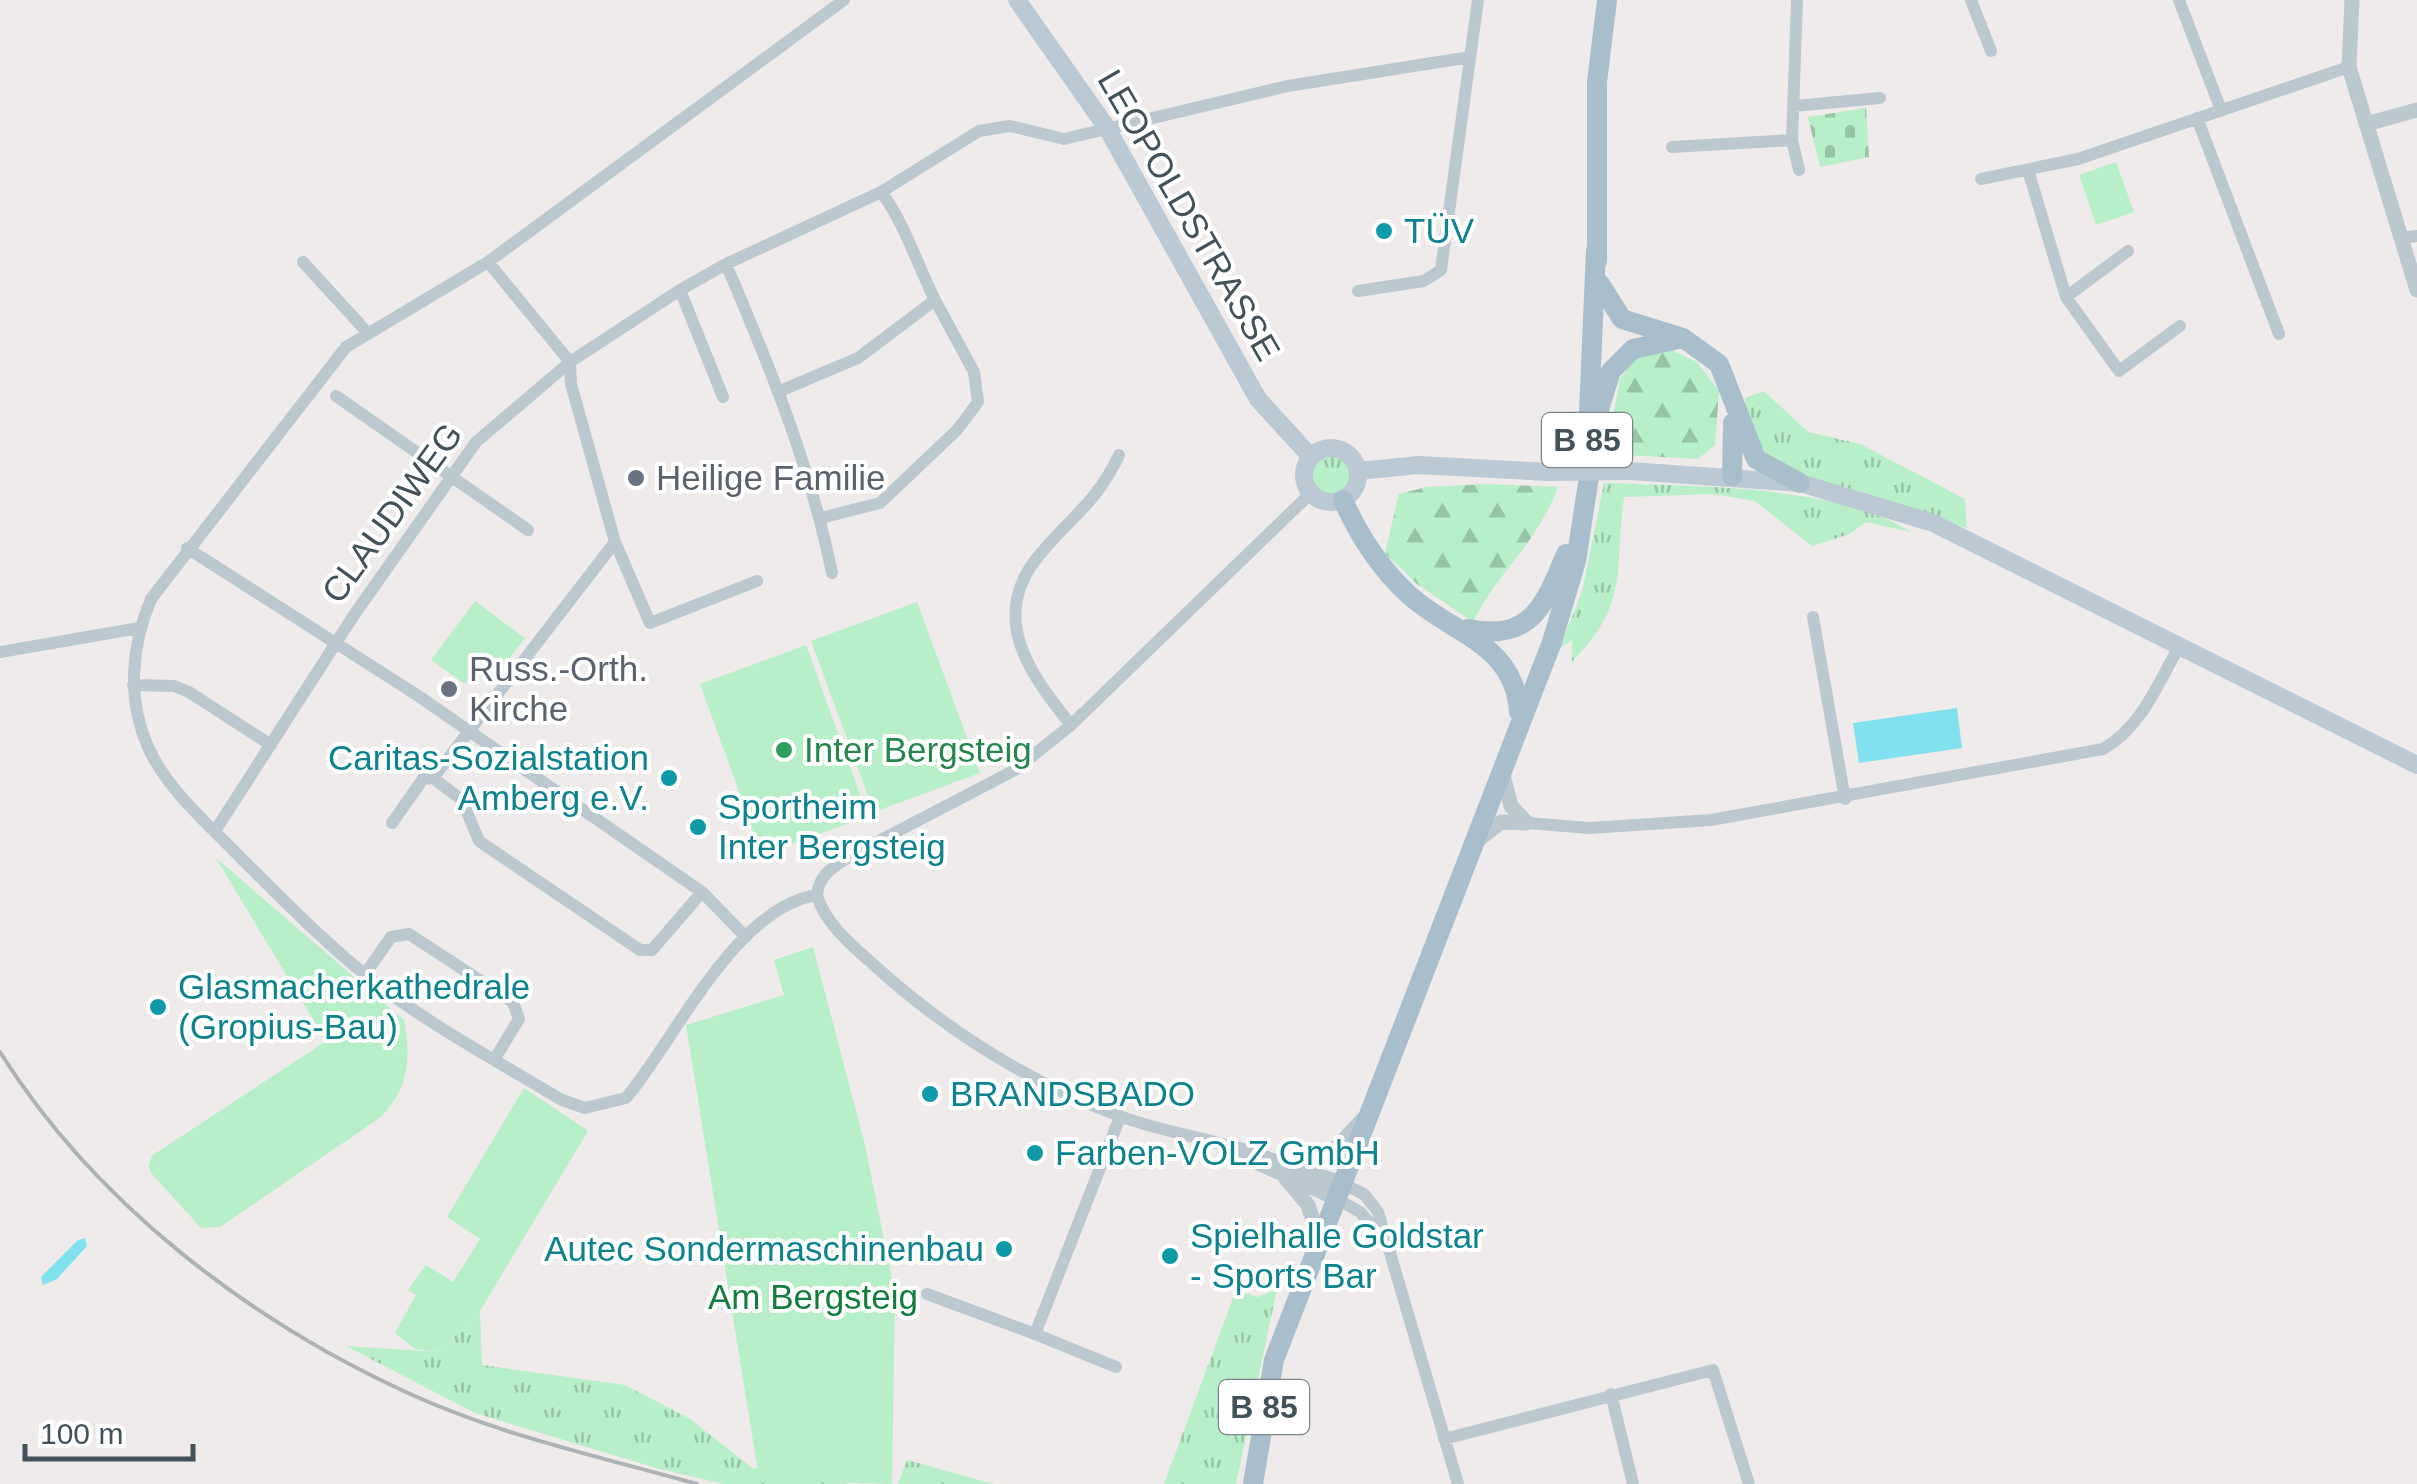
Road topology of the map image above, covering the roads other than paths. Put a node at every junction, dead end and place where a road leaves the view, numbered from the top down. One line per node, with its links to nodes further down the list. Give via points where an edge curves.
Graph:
1 (844, 0): 29 (street)
2 (1017, 0): 18 (main road, LEOPOLDSTRASSE)
3 (1478, 0): 10 (street)
4 (1606, 0): 26 (main road, B 85, via 1597,82)
5 (1797, 0): 13 (street)
6 (1971, 0): 9 (street)
7 (2179, 0): 14 (street)
8 (2352, 0): 11 (street)
9 (1991, 51)
10 (1470, 57): 18 (street, CLAUDIWEG, via 1288,86); 33 (street, via 1440,270 1424,281)
11 (2349, 67): 14 (street); 17 (street)
12 (1880, 98): 13 (street)
13 (1794, 106): 19 (street)
14 (2221, 110): 16 (street)
15 (2417, 110): 17 (street)
16 (2197, 118): 22 (street); 39 (street)
17 (2366, 124): 25 (street)
18 (1107, 128): 24 (street, CLAUDIWEG, via 1052,139 1010,126 979,131); 48 (main road, LEOPOLDSTRASSE, via 1258,400)
19 (1792, 140): 20 (street); 21 (street)
20 (1672, 147)
21 (1799, 170)
22 (2028, 170): 23 (street); 35 (street)
23 (1981, 178)
24 (881, 192): 30 (street, CLAUDIWEG); 36 (street, via 886,216)
25 (2409, 237): 34 (street)
26 (1596, 250): 31 (main road, B 85); 60 (main road, B 85, via 1589,417)
27 (2128, 251): 35 (street)
28 (303, 262): 38 (street)
29 (488, 262): 38 (street); 41 (street)
30 (726, 264): 32 (street, CLAUDIWEG); 42 (street)
31 (1600, 284): 40 (main road, via 1622,320); 46 (main road, B 85)
32 (680, 290): 41 (street, CLAUDIWEG); 44 (street)
33 (1358, 290)
34 (2417, 290)
35 (2066, 298): 37 (street, via 2118,372)
36 (935, 300): 42 (street, via 858,358); 55 (street, via 974,372 978,402 880,504)
37 (2180, 326)
38 (366, 331): 61 (street, via 346,346)
39 (2279, 334)
40 (1683, 338): 45 (main road, via 1719,364); 46 (main road, via 1644,344 1621,358 1605,387)
41 (570, 362): 50 (street, CLAUDIWEG, via 476,442); 59 (street)
42 (780, 391): 56 (street)
43 (336, 396): 50 (street)
44 (723, 397)
45 (1734, 408): 51 (main road); 52 (main road, via 1756,459)
46 (1594, 438): 75 (main road, B 85, via 1576,561)
47 (1119, 455): 72 (street, via 1098,496 1040,554 1016,610 1027,668)
48 (1311, 457): 49 (main road, via 1337,448); 53 (main road, via 1304,471)
49 (1358, 471): 51 (main road, bridge, via 1419,465); 54 (main road, via 1357,484)
50 (451, 476): 57 (street); 67 (street, CLAUDIWEG)
51 (1732, 476): 52 (main road)
52 (1800, 483): 68 (main road, via 1933,523)
53 (1311, 493): 54 (main road); 72 (street)
54 (1342, 500): 65 (main road, via 1390,576)
55 (837, 514): 56 (street); 58 (street)
56 (821, 518): 62 (street)
57 (528, 530)
58 (844, 532)
59 (615, 542): 63 (street, via 650,622); 73 (street)
60 (1571, 543): 65 (main road, via 1535,615 1516,629); 71 (main road, B 85)
61 (187, 548): 66 (street); 67 (street)
62 (832, 573)
63 (756, 581)
64 (1813, 617): 78 (street)
65 (1456, 627): 71 (main road, via 1500,659)
66 (138, 628): 69 (street); 70 (street)
67 (334, 645): 73 (street); 74 (street, CLAUDIWEG)
68 (2180, 645): 76 (main road); 78 (street, via 2135,723 2103,749)
69 (0, 652)
70 (133, 686): 74 (street, via 189,692); 81 (street, via 140,724 162,772)
71 (1519, 712): 75 (main road, B 85)
72 (1071, 725): 84 (street, via 1015,770 850,856 818,882)
73 (468, 730): 77 (street); 83 (street)
74 (271, 744): 81 (street, CLAUDIWEG)
75 (1504, 762): 79 (street, via 1506,795); 82 (main road, B 85)
76 (2417, 765)
77 (433, 778): 80 (street, via 423,778); 83 (street, via 462,800 479,841 640,950 652,950)
78 (1845, 799): 79 (street, via 1657,825)
79 (1527, 822): 82 (street, via 1492,826)
80 (392, 824)
81 (214, 831): 86 (street)
82 (1467, 858): 88 (main road, B 85)
83 (702, 892): 85 (street)
84 (817, 895): 85 (street, via 791,902); 89 (street, via 861,954 957,1033 1009,1066)
85 (746, 937): 87 (street, via 626,1098 584,1108)
86 (365, 974): 87 (street); 87 (street, via 391,937 409,934 512,1002 520,1020)
87 (494, 1060)
88 (1367, 1114): 91 (street, via 1336,1148); 93 (main road, B 85)
89 (1120, 1117): 90 (street); 96 (street)
90 (1228, 1146): 91 (street); 92 (street)
91 (1296, 1166): 93 (street)
92 (1280, 1173): 93 (street); 94 (street, via 1308,1205)
93 (1338, 1191): 94 (main road, B 85); 99 (street, via 1374,1204)
94 (1319, 1238): 100 (main road, B 85, via 1274,1360)
95 (927, 1294): 96 (street)
96 (1035, 1334): 97 (street)
97 (1116, 1366)
98 (1611, 1394): 99 (street); 102 (street); 103 (street, via 1713,1370)
99 (1444, 1439): 101 (street)
100 (1254, 1484)
101 (1458, 1484)
102 (1633, 1484)
103 (1749, 1484)

